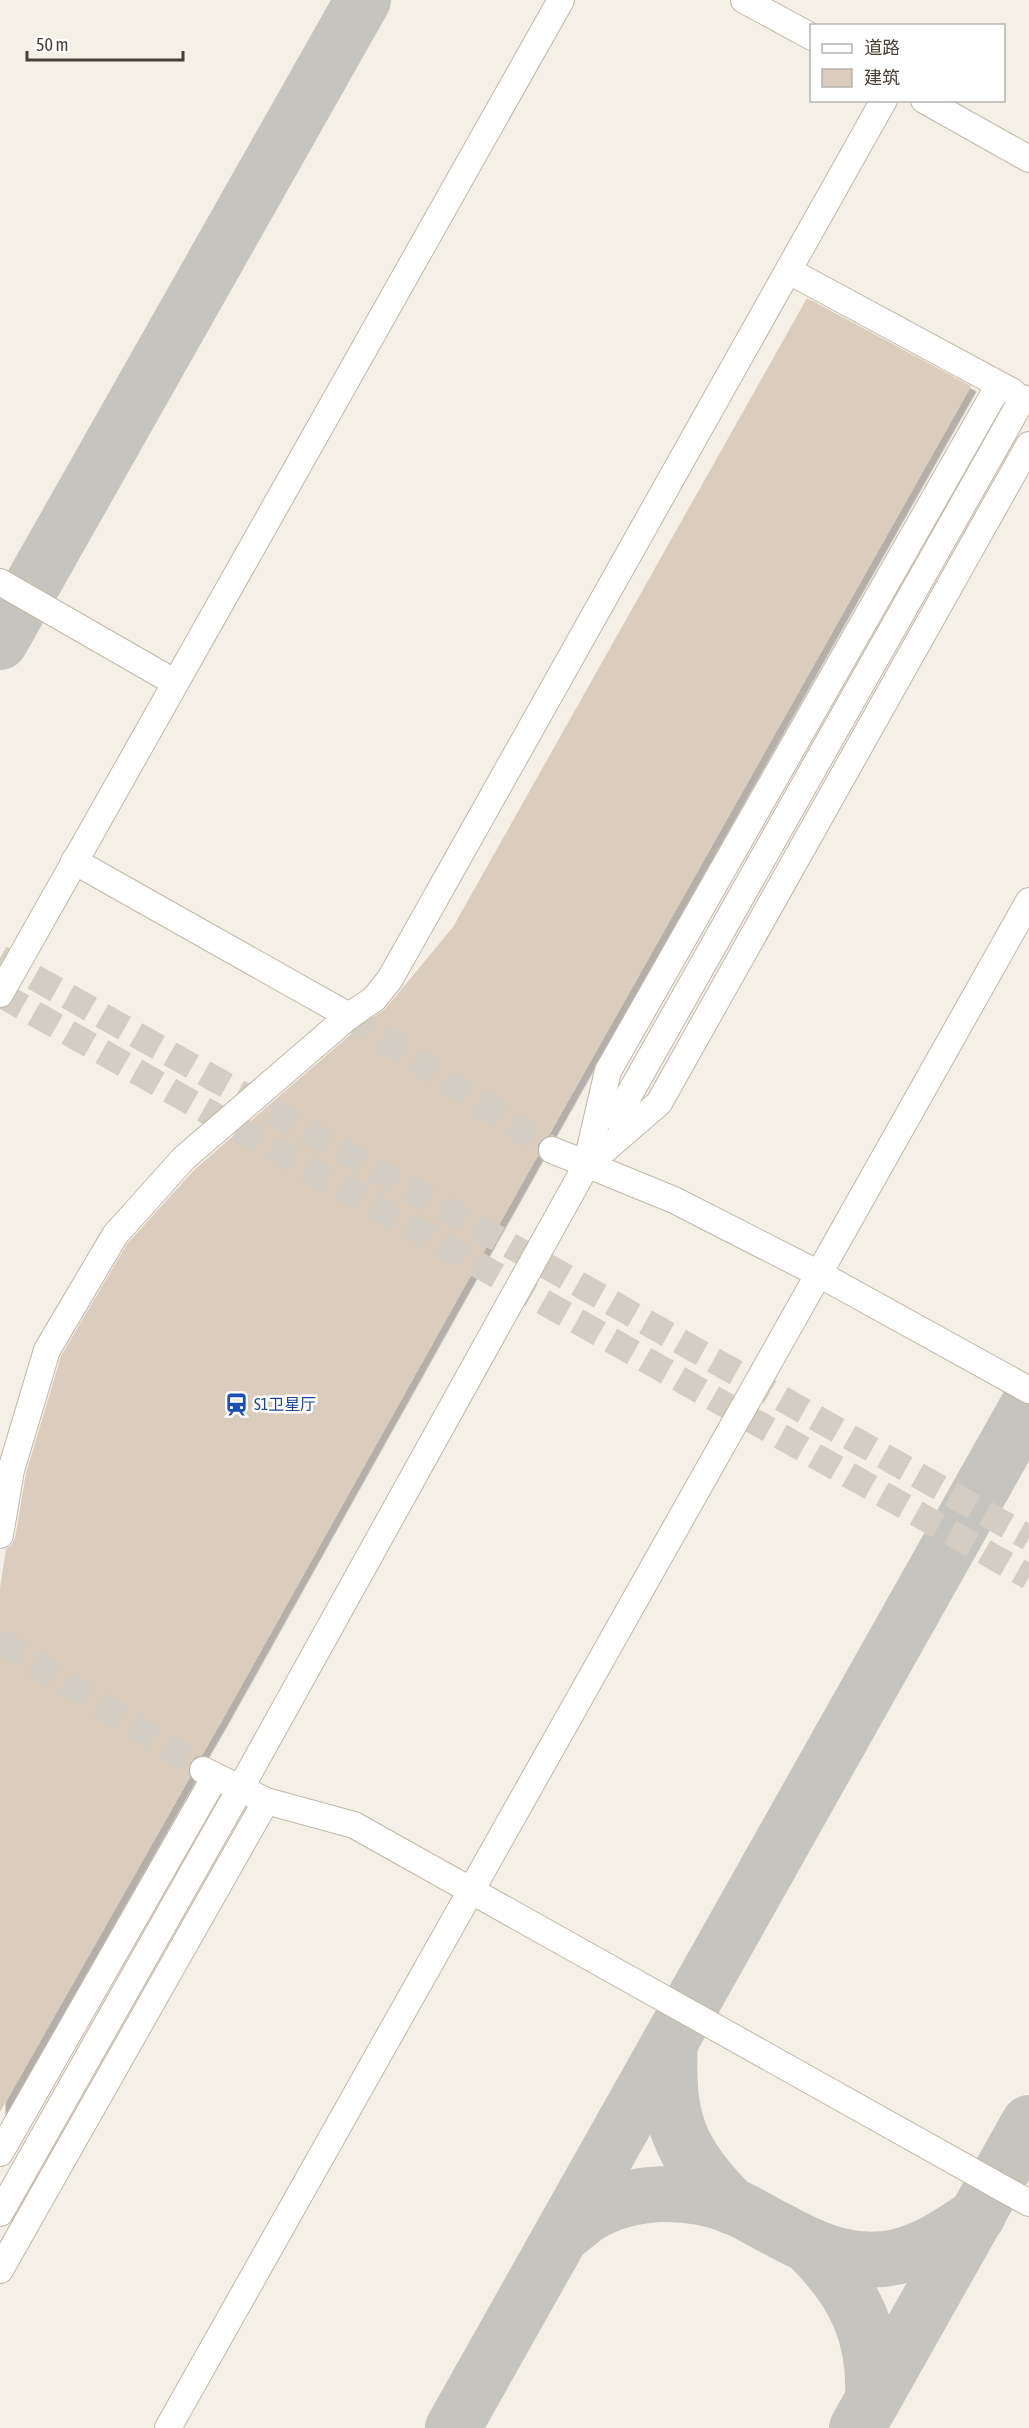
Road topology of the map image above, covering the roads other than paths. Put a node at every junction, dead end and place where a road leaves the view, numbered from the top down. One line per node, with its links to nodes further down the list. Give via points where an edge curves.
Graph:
1 (561, 0): 12 (lane)
2 (744, 0): 3 (lane)
3 (810, 37)
4 (884, 102): 7 (lane)
5 (928, 102): 6 (lane)
6 (1029, 159)
7 (789, 271): 8 (lane); 16 (lane, via 390,978 374,999)
8 (999, 385): 9 (lane); 19 (lane, via 608,1071)
9 (1026, 400): 17 (lane)
10 (1029, 445): 19 (lane, via 659,1103)
11 (0, 582): 12 (lane)
12 (174, 682): 13 (lane)
13 (74, 861): 15 (lane); 16 (lane)
14 (1029, 902): 20 (lane)
15 (0, 994)
16 (349, 1016): 22 (lane, via 184,1158 115,1235 47,1350 11,1470)
17 (616, 1118)
18 (552, 1150): 19 (lane)
19 (586, 1166): 20 (lane, via 674,1200); 23 (lane)
20 (821, 1275): 21 (lane); 25 (lane)
21 (1029, 1390)
22 (0, 1535)
23 (240, 1789): 24 (lane); 26 (lane, via 209,1773); 28 (lane)
24 (266, 1801): 25 (lane, via 354,1825); 29 (lane)
25 (471, 1889): 27 (lane); 30 (lane)
26 (0, 2153)
27 (1029, 2203)
28 (0, 2213)
29 (0, 2270)
30 (168, 2428)

